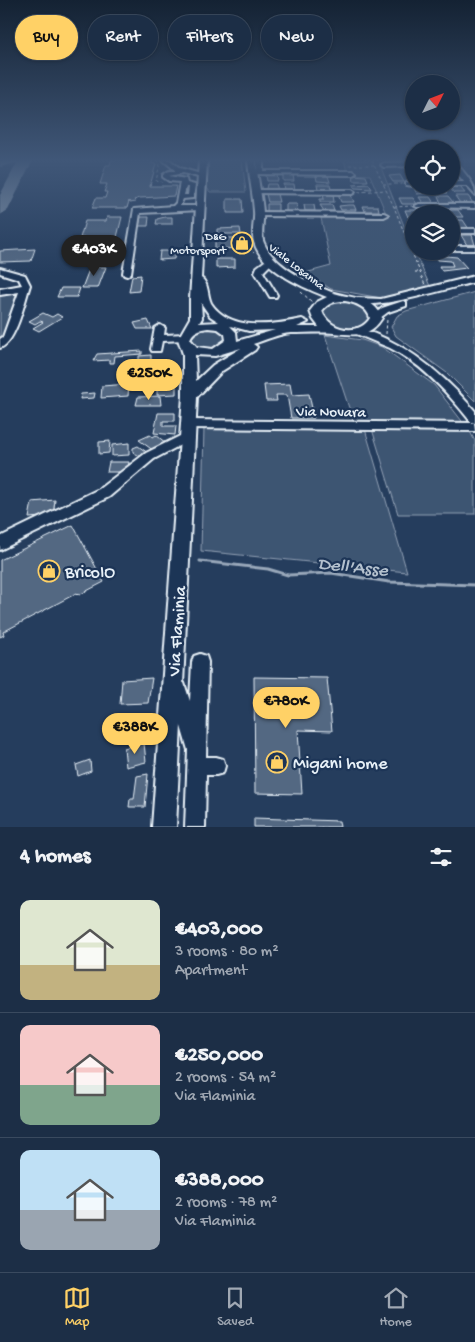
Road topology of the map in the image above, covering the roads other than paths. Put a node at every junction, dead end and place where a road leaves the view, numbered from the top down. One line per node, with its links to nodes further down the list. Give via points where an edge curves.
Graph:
1 (179, 199): 7 (street)
2 (201, 199): 8 (main road, Via Flaminia)
3 (252, 199): 15 (main road, Viale Losanna, via 251,240 255,251)
4 (258, 199): 9 (main road, Viale Losanna)
5 (460, 206): 6 (street)
6 (475, 206)
7 (175, 208): 8 (street); 18 (street, via 137,211)
8 (200, 208): 17 (main road, Via Flaminia)
9 (259, 214): 10 (street); 24 (main road, Viale Losanna, via 258,240 262,250 319,292)
10 (384, 215)
11 (460, 231): 12 (street)
12 (475, 231)
13 (460, 248): 14 (street)
14 (475, 248)
15 (268, 263): 23 (street, via 259,272); 27 (main road, Viale Losanna, via 319,299)
16 (0, 270): 21 (street, via 22,277)
17 (196, 271): 25 (main road, Via Flaminia); 29 (main road, via 205,302 223,319 237,325 260,328)
18 (127, 273)
19 (475, 279): 26 (street, via 381,302)
20 (475, 285): 28 (street, via 395,306)
21 (25, 288): 22 (street); 37 (street, via 7,338)
22 (0, 292)
23 (273, 295)
24 (341, 298): 26 (main road, Viale Losanna); 27 (main road)
25 (195, 299): 31 (main road, via 201,312); 35 (main road, Via Flaminia, via 196,318)
26 (358, 301): 28 (main road, via 371,308)
27 (316, 308): 29 (main road); 32 (main road, Viale Losanna, via 321,323)
28 (375, 321): 33 (main road); 38 (street)
29 (302, 322): 34 (main road)
30 (160, 328): 36 (street)
31 (222, 328): 34 (main road, via 251,336); 35 (main road, via 204,325); 40 (main road, via 232,340)
32 (339, 331): 33 (main road); 34 (main road, via 320,328)
33 (357, 331): 38 (street)
34 (279, 332): 40 (main road); 42 (main road, via 226,361)
35 (186, 336): 36 (street); 40 (main road, via 190,349 213,353); 41 (main road, Via Flaminia)
36 (158, 338): 39 (street)
37 (0, 345)
38 (395, 347): 43 (street, via 436,378 464,407 462,409)
39 (156, 349)
40 (225, 349): 41 (main road, via 206,358)
41 (190, 379): 42 (main road, Via Flaminia)
42 (190, 396): 44 (main road, Via Flaminia)
43 (475, 425): 44 (street, Via Novara)
44 (188, 430): 45 (street, via 104,494); 47 (main road, Via Flaminia)
45 (0, 544)
46 (200, 662): 48 (street)
47 (173, 673): 48 (street); 50 (main road, Via Flaminia)
48 (197, 760): 49 (street); 51 (street)
49 (216, 766)
50 (164, 827)
51 (195, 827)

